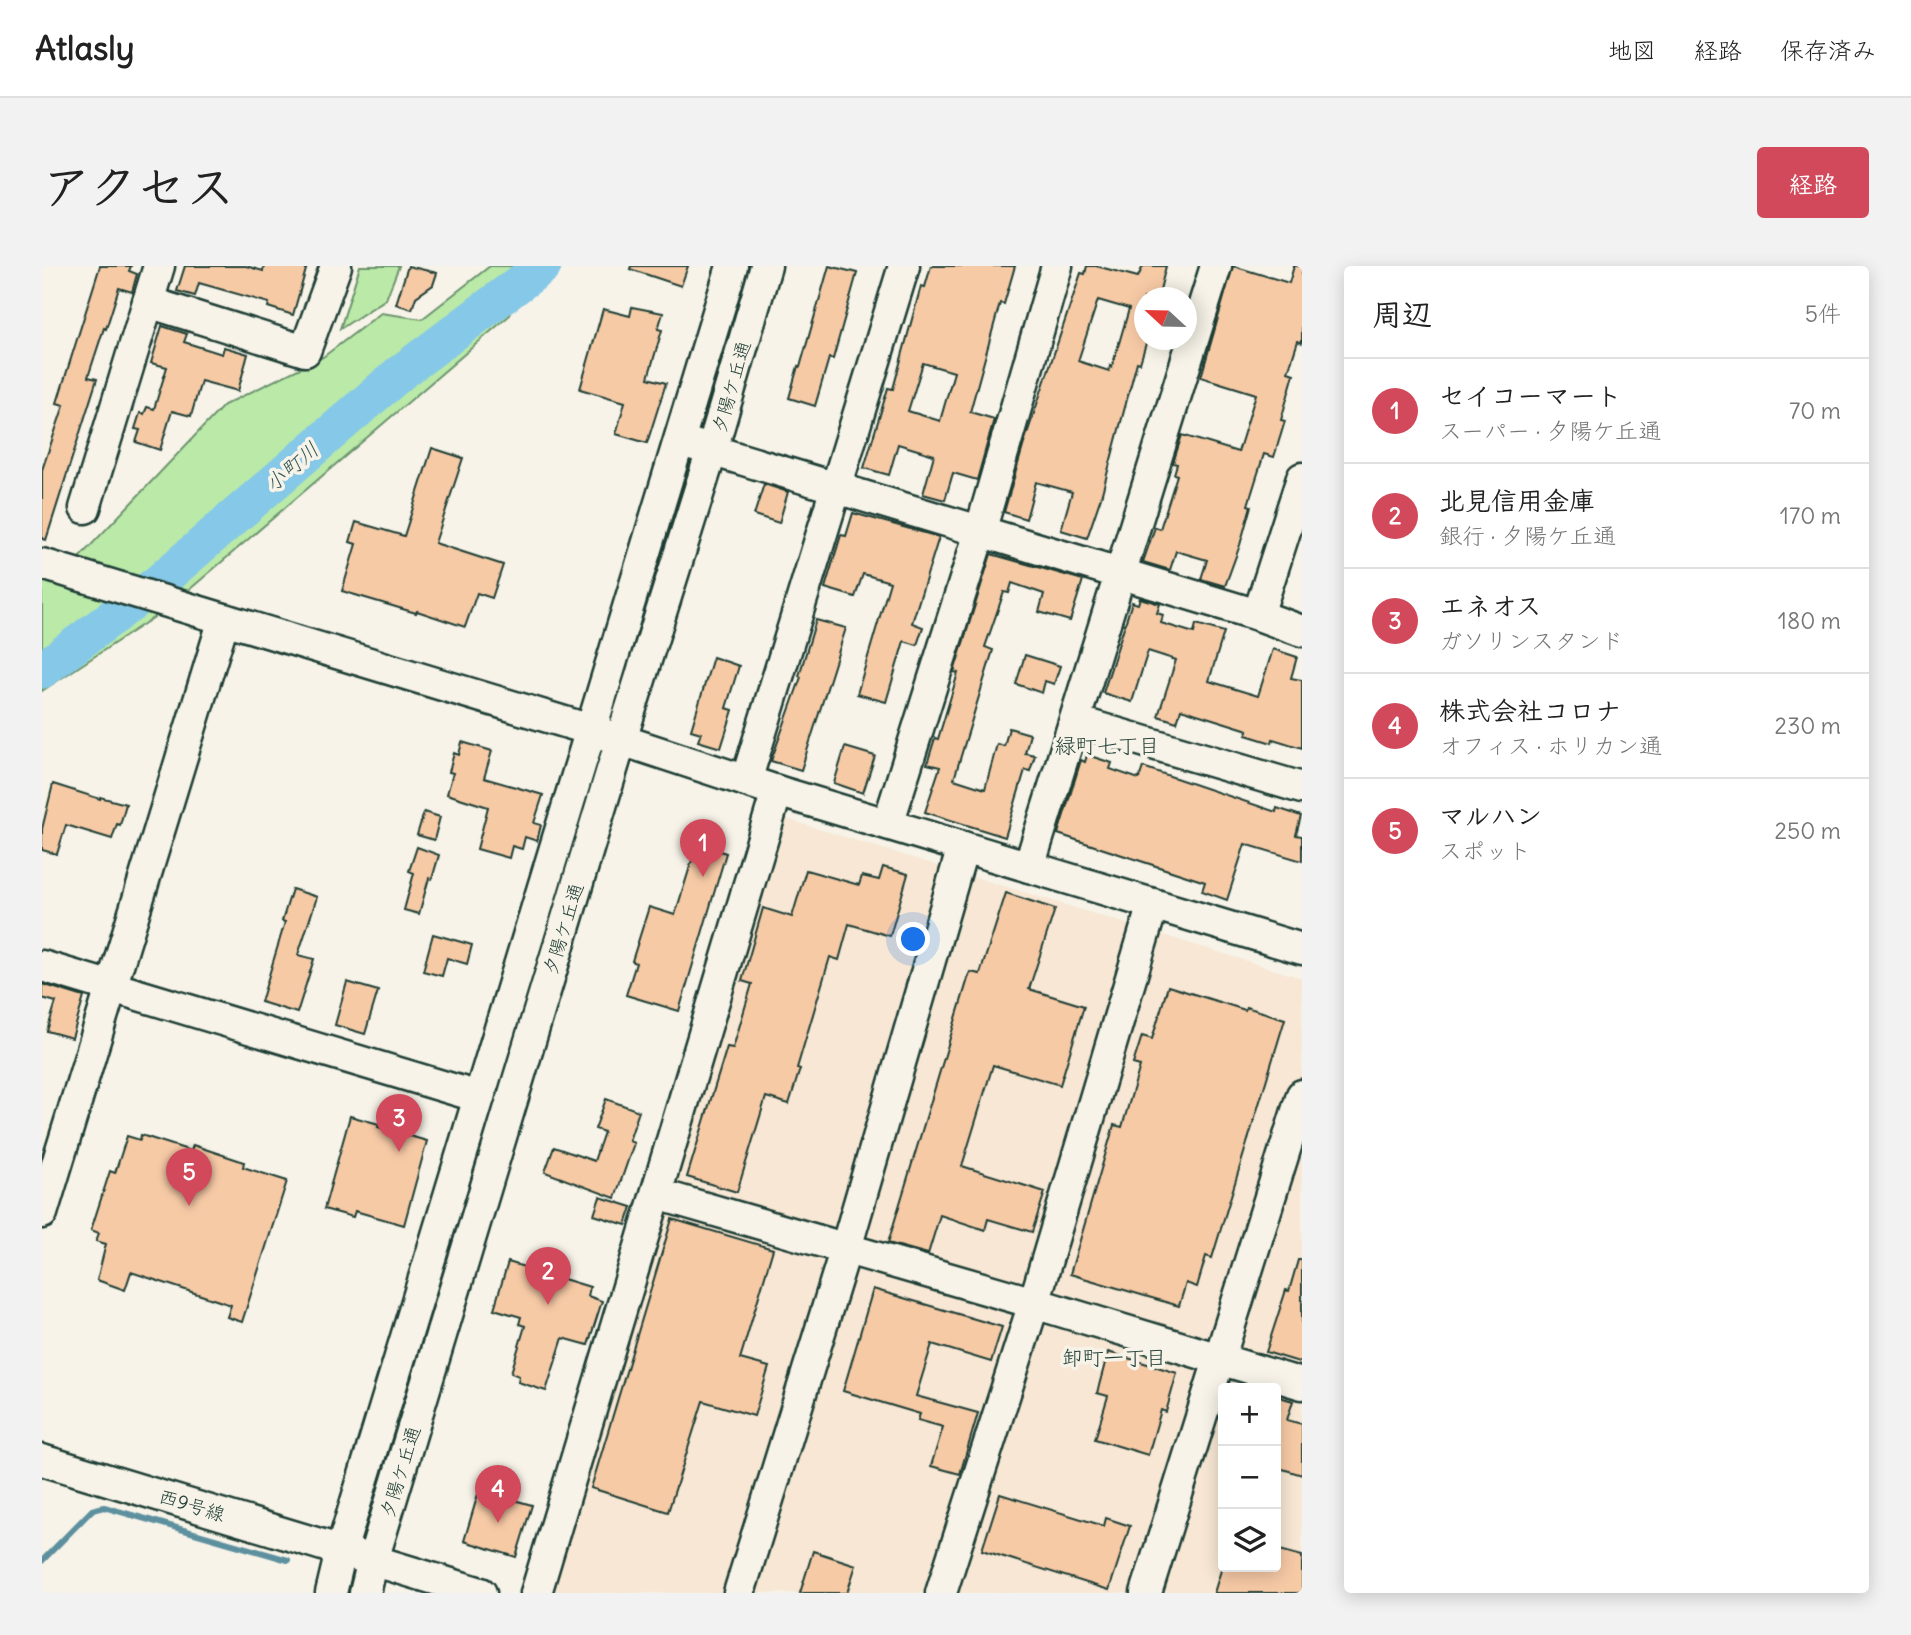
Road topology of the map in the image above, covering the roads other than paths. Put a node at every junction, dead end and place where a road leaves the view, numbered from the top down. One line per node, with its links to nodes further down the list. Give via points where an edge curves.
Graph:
1 (159, 266): 8 (street)
2 (335, 266): 8 (street, via 305,351)
3 (732, 266): 9 (street, 夕陽ケ丘通)
4 (766, 266): 10 (street, 夕陽ケ丘通)
5 (904, 266): 12 (street)
6 (1057, 266): 14 (street)
7 (1216, 266): 16 (street)
8 (148, 302): 13 (street)
9 (680, 440): 10 (street); 21 (street, 夕陽ケ丘通)
10 (712, 450): 12 (street); 22 (street, 夕陽ケ丘通)
11 (1302, 478): 17 (street)
12 (838, 487): 14 (street); 23 (street)
13 (85, 508)
14 (980, 532): 16 (street); 26 (street)
15 (42, 564): 18 (street)
16 (1121, 574): 17 (street); 20 (street)
17 (1258, 615): 19 (street)
18 (224, 619): 21 (street); 32 (street)
19 (1302, 631)
20 (1075, 721): 24 (street); 28 (street)
21 (591, 730): 22 (street); 34 (street, 夕陽ケ丘通)
22 (621, 740): 23 (street); 43 (street, 夕陽ケ丘通)
23 (746, 782): 25 (street)
24 (1302, 788)
25 (777, 791): 26 (street); 35 (street)
26 (888, 824): 27 (street)
27 (963, 847): 28 (street); 37 (street)
28 (1029, 867): 29 (street)
29 (1153, 904): 30 (street); 38 (street)
30 (1302, 949)
31 (42, 966): 32 (street)
32 (112, 985): 34 (street); 36 (street)
33 (1302, 1095): 39 (street)
34 (479, 1097): 42 (street, 夕陽ケ丘通)
35 (657, 1194): 37 (street); 47 (street)
36 (42, 1213)
37 (846, 1248): 38 (street); 48 (street)
38 (1034, 1303): 39 (street); 49 (street)
39 (1220, 1360): 40 (street); 50 (street)
40 (1302, 1384)
41 (42, 1460): 42 (street, 西9号線)
42 (341, 1551): 43 (street, 西9号線); 44 (street, 夕陽ケ丘通)
43 (373, 1560): 45 (street, 夕陽ケ丘通); 46 (street, 西9号線)
44 (331, 1593)
45 (365, 1593)
46 (481, 1593)
47 (536, 1593)
48 (739, 1593)
49 (941, 1593)
50 (1146, 1593)

